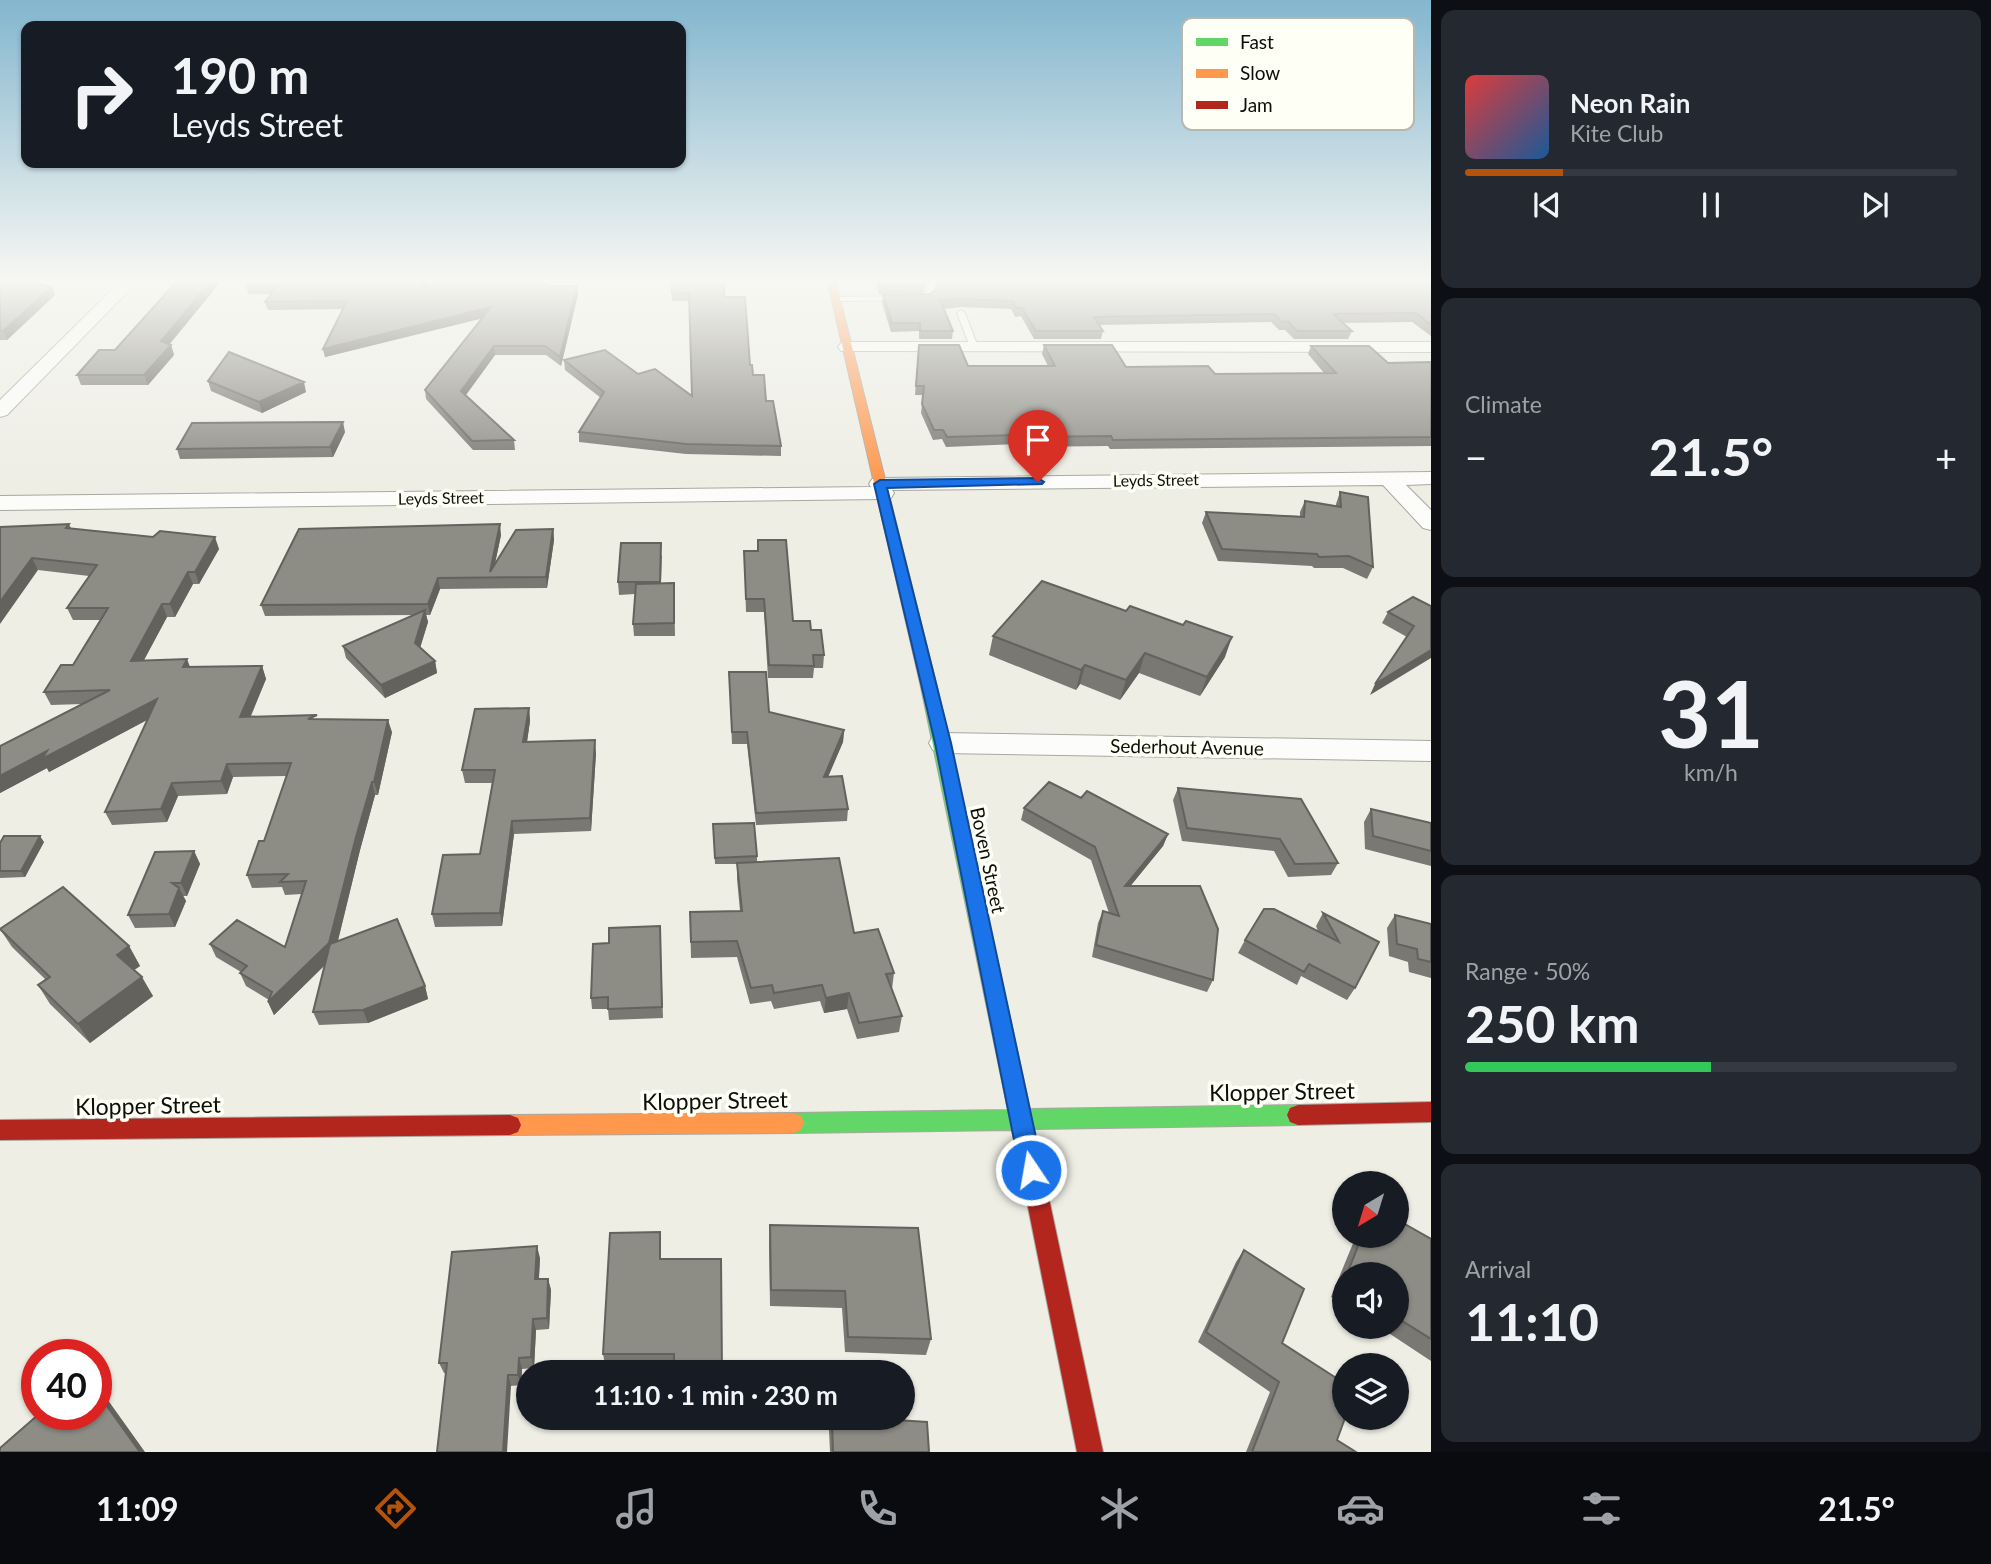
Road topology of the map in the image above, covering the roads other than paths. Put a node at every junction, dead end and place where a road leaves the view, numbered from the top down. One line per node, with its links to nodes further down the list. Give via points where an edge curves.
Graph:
1 (64, 347): 5 (street)
2 (847, 347): 3 (street); 8 (street, Boven Street)
3 (974, 347): 4 (street)
4 (1431, 347)
5 (0, 411)
6 (1388, 478): 7 (street, Leyds Street); 8 (street, Leyds Street); 10 (street)
7 (1431, 478)
8 (882, 488): 9 (street, Leyds Street); 11 (street, Boven Street)
9 (0, 503)
10 (1431, 523)
11 (943, 743): 12 (street, Sederhout Avenue); 14 (street, Boven Street)
12 (1431, 751)
13 (1431, 1112): 14 (street, Klopper Street)
14 (1020, 1121): 15 (street, Klopper Street); 16 (street, Boven Street)
15 (0, 1130)
16 (1090, 1452)

